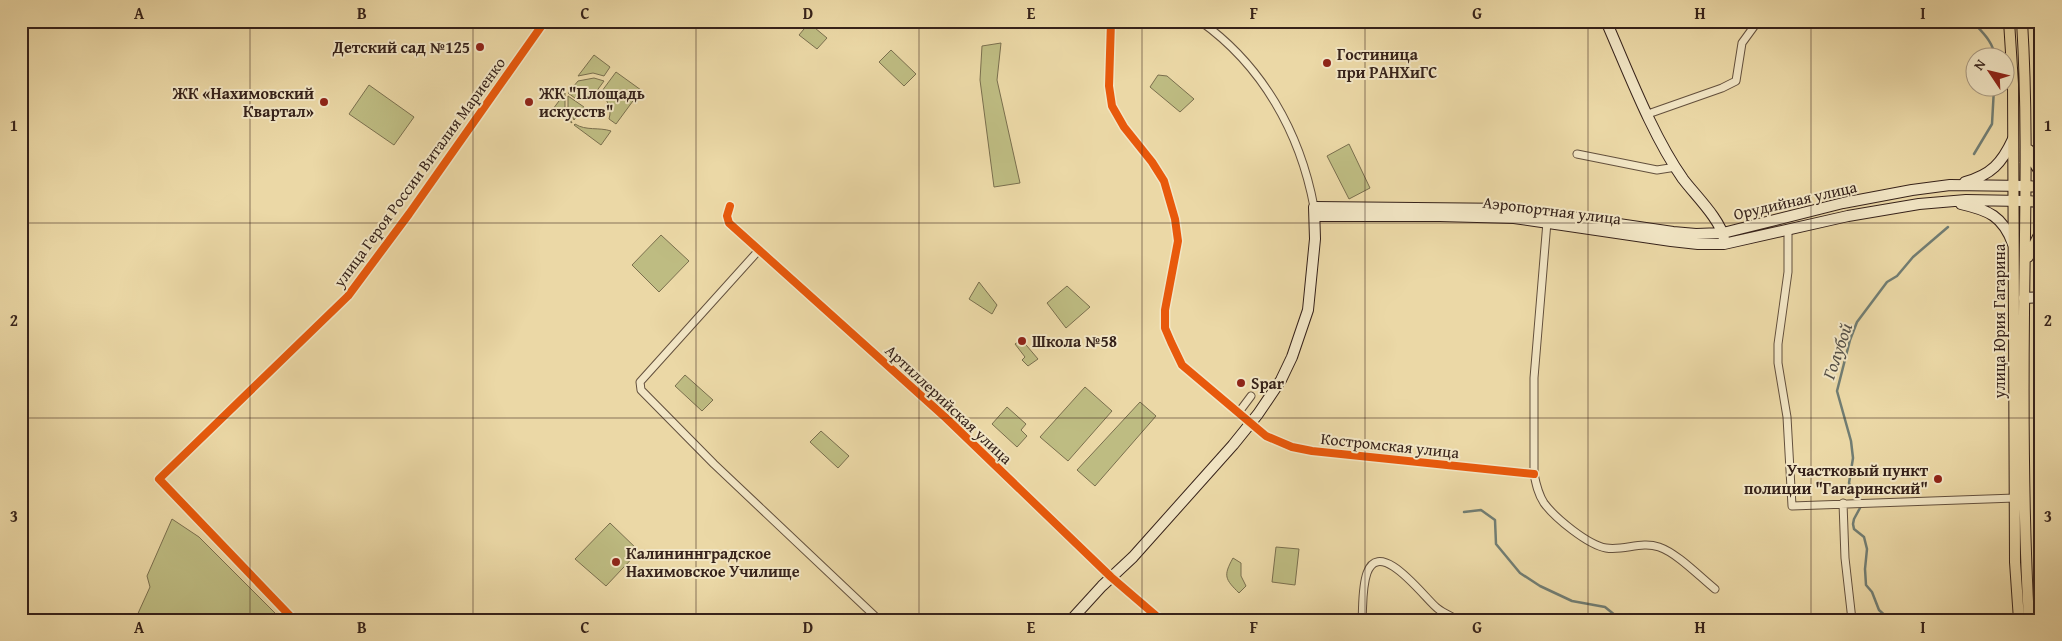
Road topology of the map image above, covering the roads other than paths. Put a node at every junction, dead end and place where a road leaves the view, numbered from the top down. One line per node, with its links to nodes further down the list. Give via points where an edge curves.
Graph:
1 (544, 21): 42 (street, улица Героя России Виталия Мариенко, via 348,296 159,479)
2 (1111, 21): 35 (street, Костромская улица, via 1109,86 1112,106 1164,181 1176,219 1178,241 1164,310 1165,328 1182,365)
3 (1200, 21): 23 (street, via 1246,63 1275,101 1300,154)
4 (1606, 21): 8 (main road, Орудийная улица)
5 (1758, 21): 8 (street, via 1742,44 1736,81)
6 (2009, 21): 10 (main road, улица Юрия Гагарина)
7 (2022, 21): 9 (main road, улица Юрия Гагарина)
8 (1648, 114): 12 (main road, Орудийная улица)
9 (2026, 137): 13 (main road, via 2032,159); 16 (main road, улица Юрия Гагарина)
10 (2013, 138): 14 (main road, via 2006,156 1994,168 1977,179); 15 (main road, улица Юрия Гагарина)
11 (1577, 154): 12 (street, via 1657,170)
12 (1676, 167): 27 (main road, Орудийная улица)
13 (2041, 174)
14 (1950, 186): 15 (main road, Орудийная улица); 27 (main road, Орудийная улица, via 1843,203)
15 (2014, 186): 16 (main road, Орудийная улица); 19 (main road, улица Юрия Гагарина)
16 (2027, 186): 17 (main road); 20 (main road, улица Юрия Гагарина)
17 (2041, 187)
18 (1948, 200): 19 (main road, Орудийная улица); 25 (main road, Орудийная улица, via 1848,216); 30 (main road, via 1990,213 2008,232)
19 (2014, 201): 20 (main road, Орудийная улица); 30 (main road, улица Юрия Гагарина)
20 (2027, 201): 21 (main road); 31 (main road, улица Юрия Гагарина)
21 (2041, 202)
22 (730, 206): 29 (street, Артиллерийская улица, via 729,223)
23 (1314, 211): 24 (main road, Аэропортная улица, via 1478,216); 27 (main road, Аэропортная улица, via 1510,208 1673,232); 36 (main road, via 1311,285 1306,317 1292,357)
24 (1547, 222): 28 (main road, Аэропортная улица, via 1682,242); 37 (street, via 1534,378)
25 (1788, 231): 28 (main road, Орудийная улица); 39 (street, via 1788,272 1778,362 1787,417 1792,506)
26 (2041, 231): 31 (main road)
27 (1723, 233): 28 (main road)
28 (1724, 244)
29 (759, 250): 40 (street, Артиллерийская улица, via 946,418); 43 (street, via 640,382 641,390)
30 (2014, 250): 38 (main road, улица Юрия Гагарина)
31 (2025, 262): 33 (main road, улица Юрия Гагарина)
32 (2041, 297): 33 (main road)
33 (2024, 298): 50 (main road, улица Юрия Гагарина, via 2025,553)
34 (1251, 396): 35 (street)
35 (1239, 412): 36 (street, Костромская улица)
36 (1251, 423): 37 (street, Костромская улица, via 1276,442 1312,451); 40 (main road, via 1133,557)
37 (1534, 474): 41 (street, via 1537,489 1554,515 1591,542 1617,549 1646,544 1660,547)
38 (2015, 498): 39 (street); 49 (main road, улица Юрия Гагарина)
39 (1843, 503): 48 (street)
40 (1111, 577): 44 (main road); 45 (street, Артиллерийская улица)
41 (1715, 589)
42 (294, 620)
43 (879, 620)
44 (1071, 620)
45 (1160, 620)
46 (1362, 620): 47 (street, via 1370,567 1388,563 1405,574 1437,608)
47 (1458, 620)
48 (1852, 620)
49 (2019, 620)
50 (2029, 620)

